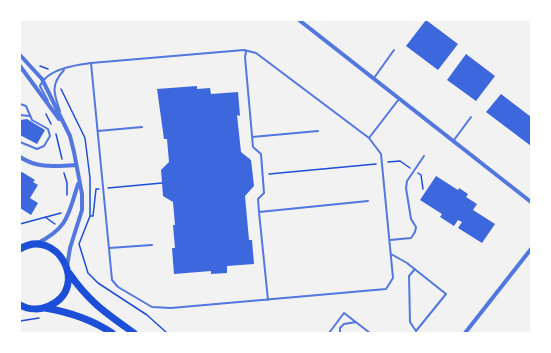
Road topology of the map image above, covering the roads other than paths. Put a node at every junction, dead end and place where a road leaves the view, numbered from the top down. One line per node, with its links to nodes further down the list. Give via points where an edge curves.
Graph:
1 (299, 20): 8 (street)
2 (394, 50): 8 (lane)
3 (246, 51): 5 (lane); 20 (lane); 21 (lane, via 256,53)
4 (20, 55): 9 (street)
5 (91, 63): 7 (lane); 18 (lane)
6 (20, 66): 12 (street)
7 (64, 69): 9 (lane); 16 (lane, via 56,81 54,94)
8 (374, 78): 10 (street)
9 (42, 80): 12 (lane, via 40,86); 16 (street)
10 (399, 99): 21 (lane); 22 (street)
11 (20, 104): 14 (lane, via 26,106)
12 (52, 109): 16 (street)
13 (20, 115): 14 (lane)
14 (29, 116): 23 (lane, via 48,129 50,136 44,146 37,149)
15 (471, 117): 22 (lane)
16 (65, 127): 26 (street)
17 (142, 127): 18 (lane)
18 (98, 131): 35 (lane)
19 (318, 131): 20 (lane)
20 (252, 137): 30 (lane, via 253,147 261,154 264,193 258,200)
21 (369, 138): 31 (lane, via 381,154)
22 (454, 141): 29 (street)
23 (20, 142)
24 (424, 156): 31 (lane, via 407,181 406,188 416,232 411,238)
25 (20, 157): 26 (street, via 42,166)
26 (76, 165): 27 (street)
27 (78, 184): 32 (street, via 63,226); 39 (street, via 82,194 82,210 70,248)
28 (368, 201): 30 (lane)
29 (531, 202)
30 (259, 212): 40 (lane)
31 (390, 240): 37 (lane)
32 (34, 244): 34 (main road); 39 (main road, via 55,251 63,258)
33 (152, 245): 35 (lane)
34 (21, 248)
35 (109, 248): 40 (lane, via 112,280 118,287 152,307 171,308)
36 (531, 249): 49 (street)
37 (391, 254): 38 (lane); 40 (lane, via 393,278 386,289)
38 (415, 269): 38 (lane, via 446,294 416,330 410,322 409,276)
39 (68, 270): 42 (main road, via 67,288 62,297); 45 (main road, via 86,297)
40 (268, 300)
41 (20, 304): 42 (main road, via 34,309)
42 (44, 308): 44 (main road, via 77,315 100,324)
43 (357, 323): 46 (lane, via 344,313); 47 (lane, via 344,324 340,328); 48 (lane)
44 (112, 333)
45 (134, 333)
46 (329, 333)
47 (340, 333)
48 (370, 333)
49 (465, 333)

